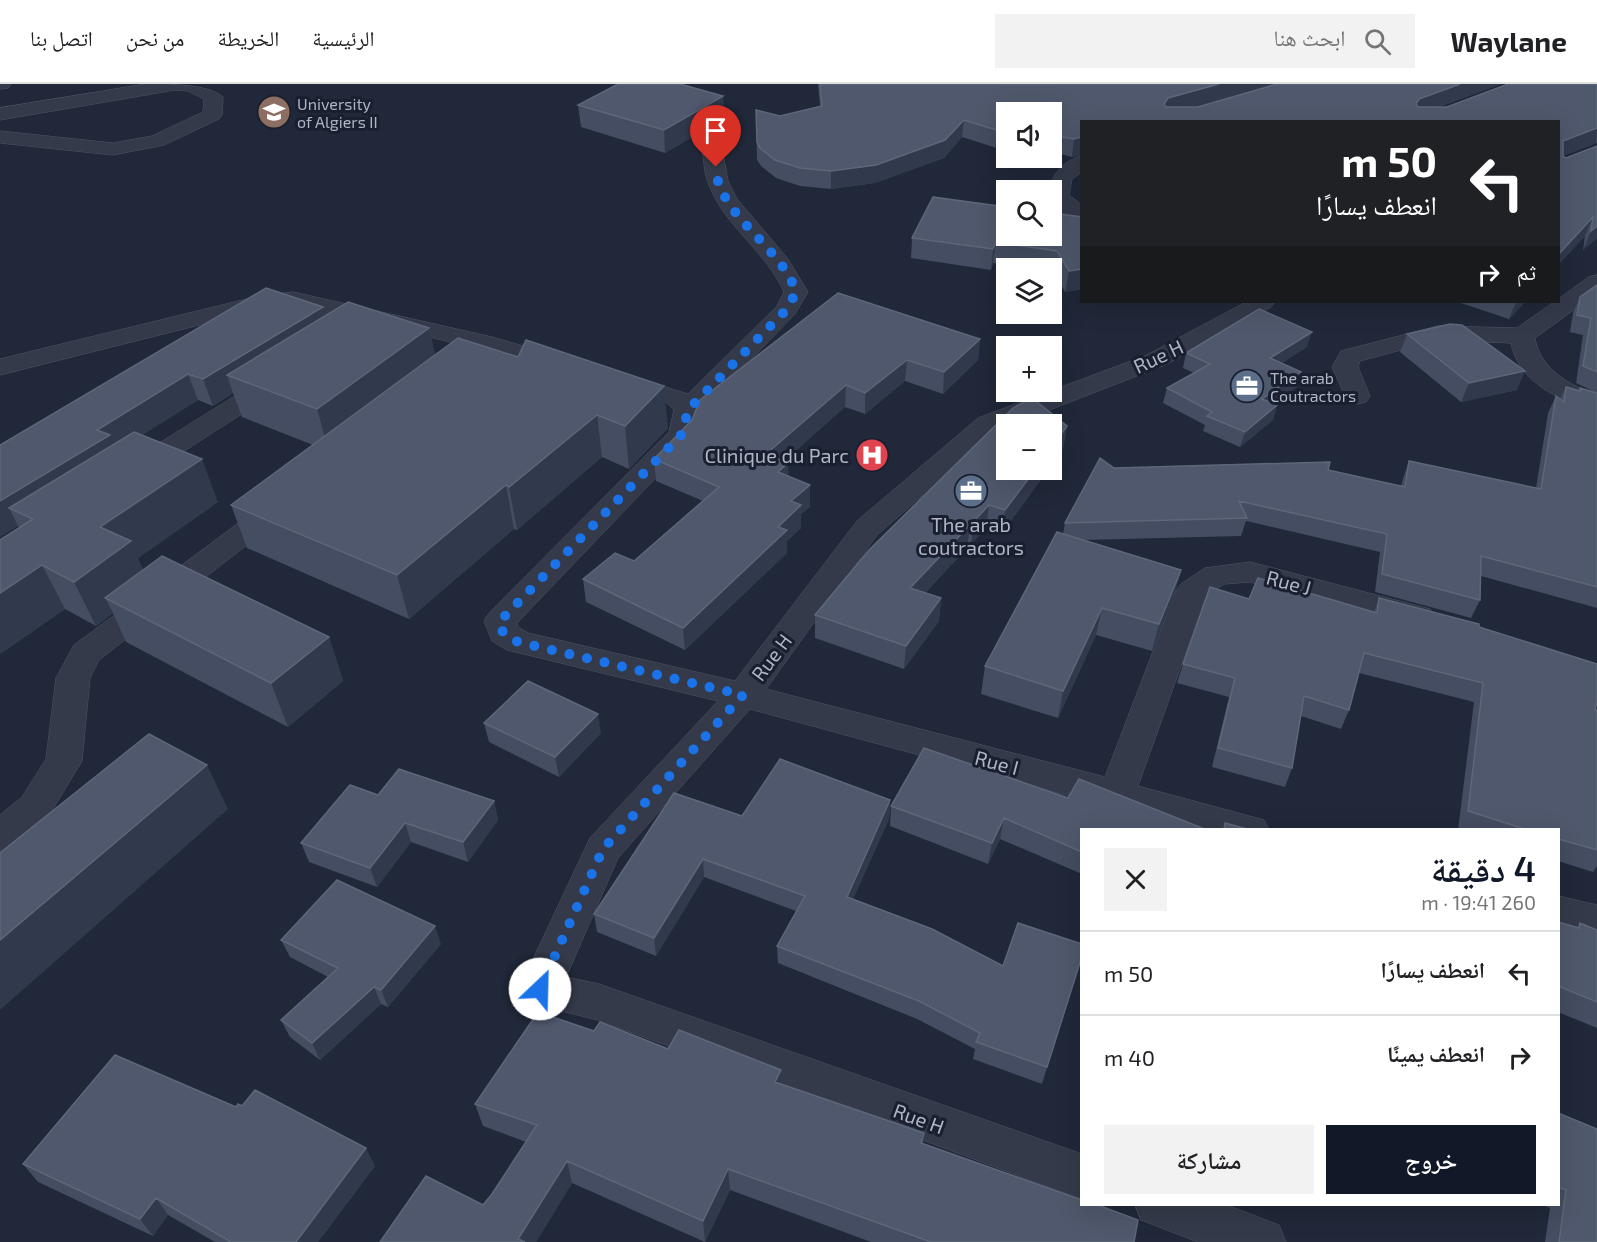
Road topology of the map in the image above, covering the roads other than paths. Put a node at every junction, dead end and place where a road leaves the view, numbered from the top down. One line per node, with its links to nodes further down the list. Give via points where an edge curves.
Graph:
1 (100, 84): 4 (street)
2 (169, 84): 3 (street)
3 (173, 85): 5 (street); 6 (street, via 192,86 214,98 212,115 157,141 113,149)
4 (0, 101)
5 (0, 114)
6 (0, 137)
7 (712, 148): 21 (street, via 719,185 742,221 791,277 796,292 787,309)
8 (1080, 164): 9 (street, via 1062,177 1058,196)
9 (1080, 211)
10 (1597, 282): 13 (street)
11 (1261, 303): 25 (street, Rue H, via 1156,360 988,424 867,528)
12 (376, 318): 14 (street); 15 (street); 17 (street, via 293,299 255,304)
13 (1522, 336): 19 (street, via 1438,333 1350,356 1345,367); 20 (street, via 1526,354 1545,377 1582,399)
14 (346, 337)
15 (492, 344): 16 (street); 21 (street, via 676,397)
16 (464, 366)
17 (0, 367)
18 (296, 369): 22 (street)
19 (1357, 396)
20 (1597, 403)
21 (688, 410): 25 (street, Rue I, via 682,434 500,621 503,633 518,642)
22 (116, 482)
23 (303, 488): 28 (street, via 86,653 73,678 64,761 35,807)
24 (1447, 624): 26 (street, Rue J, via 1251,572 1216,575 1192,591)
25 (743, 695): 26 (street, Rue I); 31 (street, Rue H, via 603,849 540,989 599,1002)
26 (1117, 794): 27 (street, Rue I)
27 (1244, 828)
28 (0, 836)
29 (1560, 913): 30 (street)
30 (1597, 922)
31 (1080, 1176)
32 (1163, 1206): 33 (street)
33 (1262, 1242)

